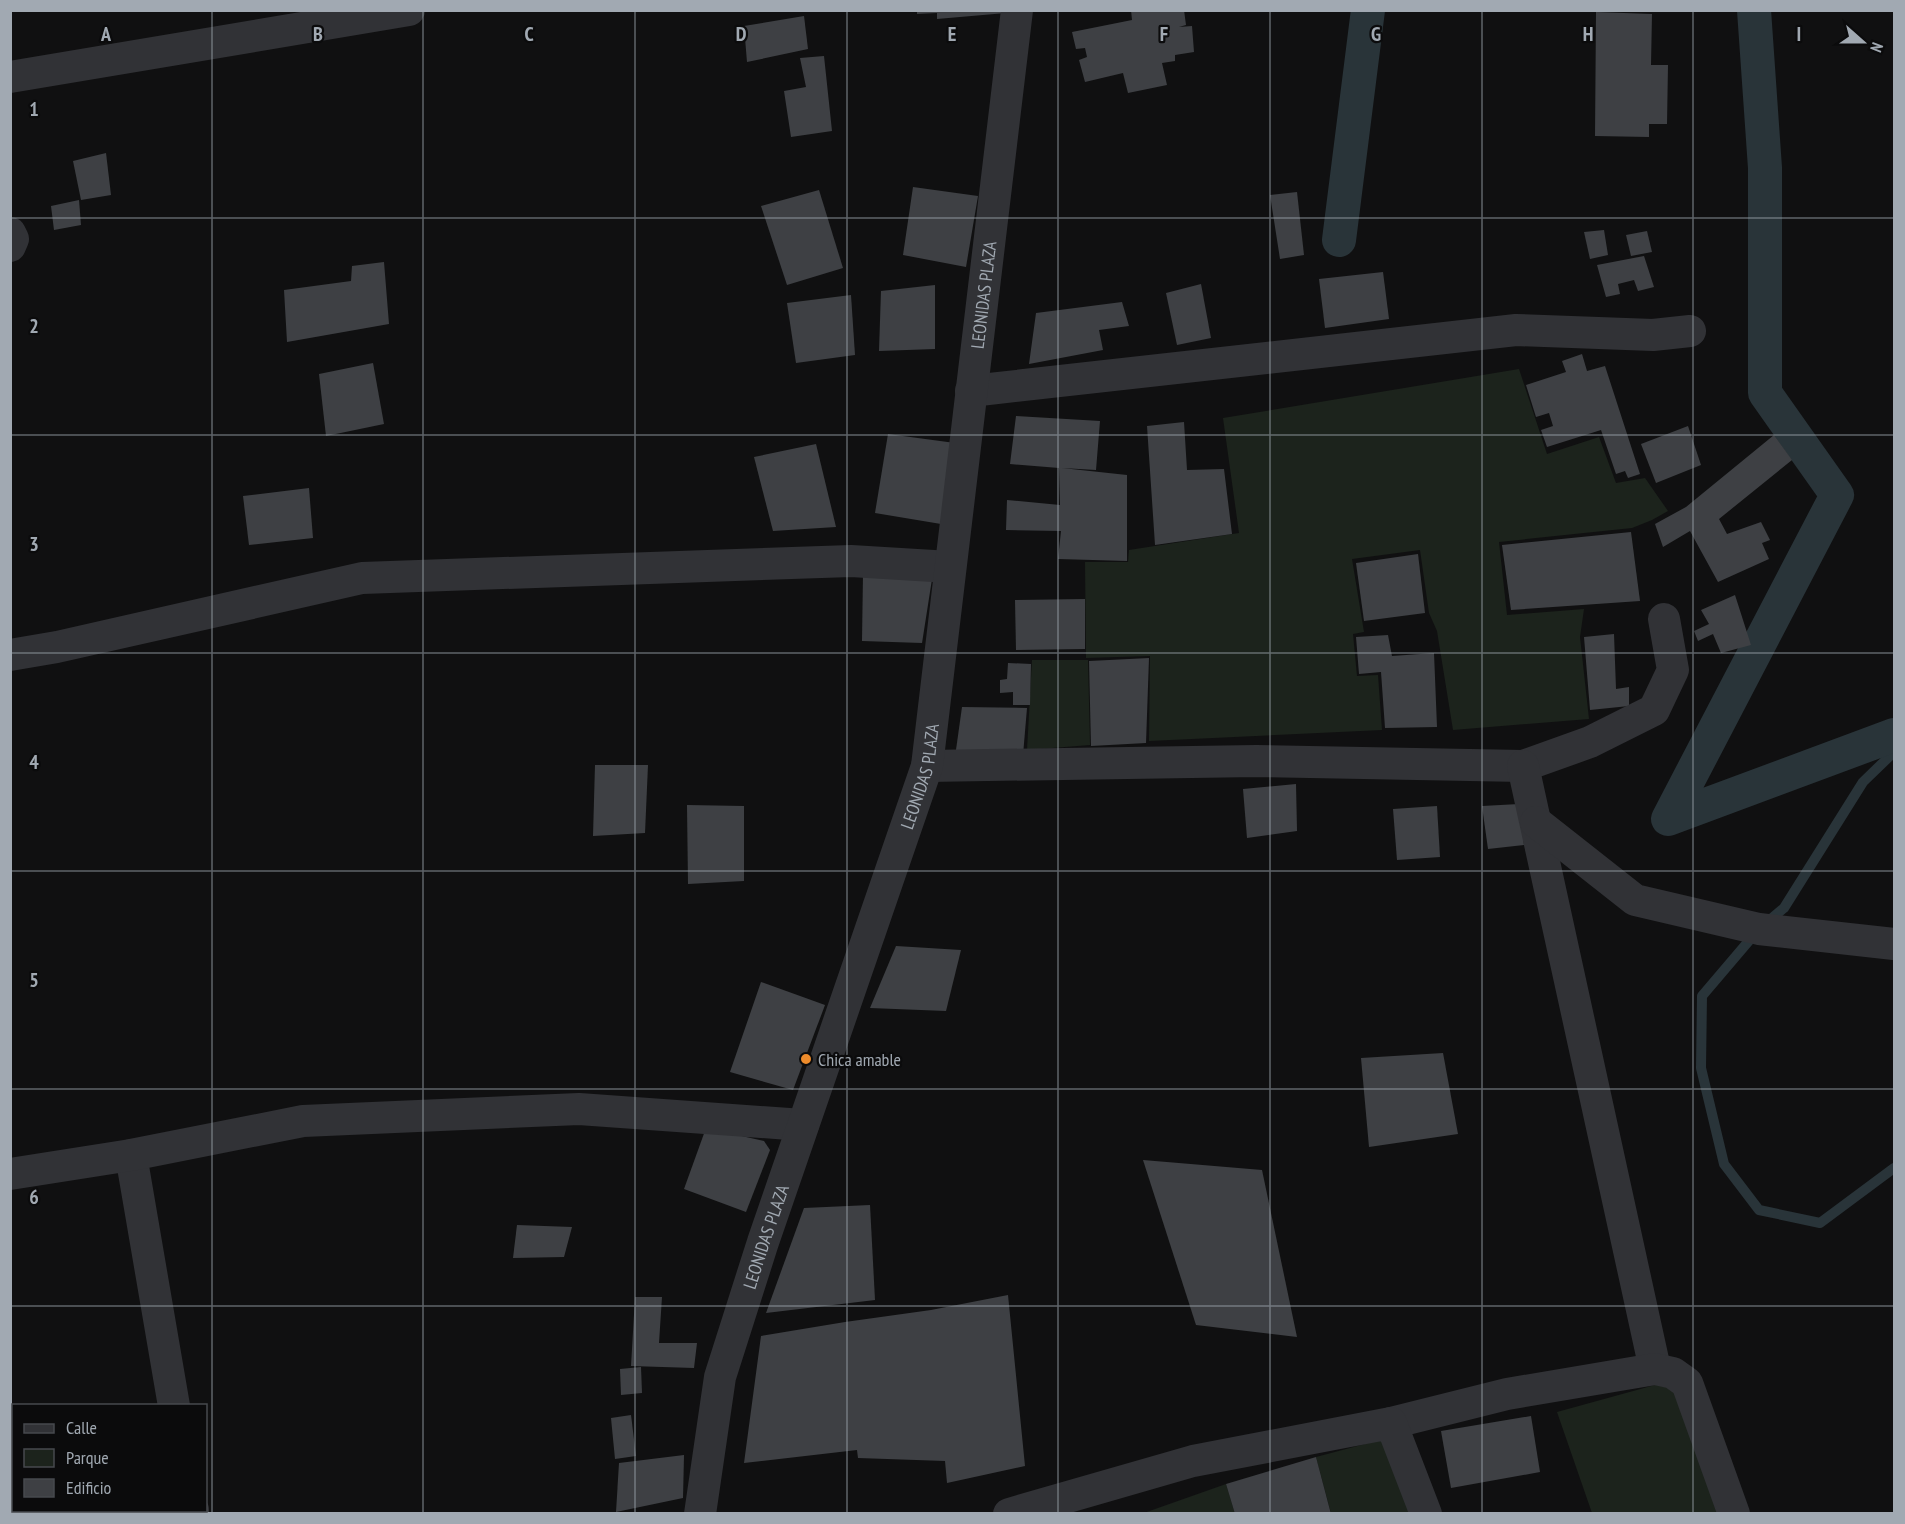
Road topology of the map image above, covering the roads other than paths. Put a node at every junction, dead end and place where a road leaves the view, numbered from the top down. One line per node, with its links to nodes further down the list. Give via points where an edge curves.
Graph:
1 (409, 10): 3 (street)
2 (1017, 10): 5 (street, LEONIDAS PLAZA)
3 (10, 77)
4 (1690, 331): 5 (street, via 1653,335 1516,330)
5 (971, 391): 6 (street, LEONIDAS PLAZA)
6 (950, 567): 8 (street, via 851,561 362,578); 9 (street, LEONIDAS PLAZA)
7 (1664, 619): 10 (street, via 1673,670 1654,710 1590,742)
8 (10, 655)
9 (927, 766): 10 (street, via 1256,761); 13 (street, LEONIDAS PLAZA)
10 (1523, 766): 11 (street)
11 (1536, 822): 12 (street, via 1635,900 1759,929); 16 (street)
12 (1894, 944)
13 (804, 1125): 14 (street, via 579,1110 303,1121); 19 (street, LEONIDAS PLAZA, via 720,1377)
14 (131, 1155): 15 (street); 17 (street)
15 (10, 1174)
16 (1655, 1369): 18 (street, via 1507,1394); 22 (street, via 1673,1373 1687,1383)
17 (174, 1404)
18 (1391, 1423): 20 (street, via 1193,1461); 21 (street)
19 (700, 1514)
20 (1009, 1514)
21 (1426, 1514)
22 (1734, 1514)

